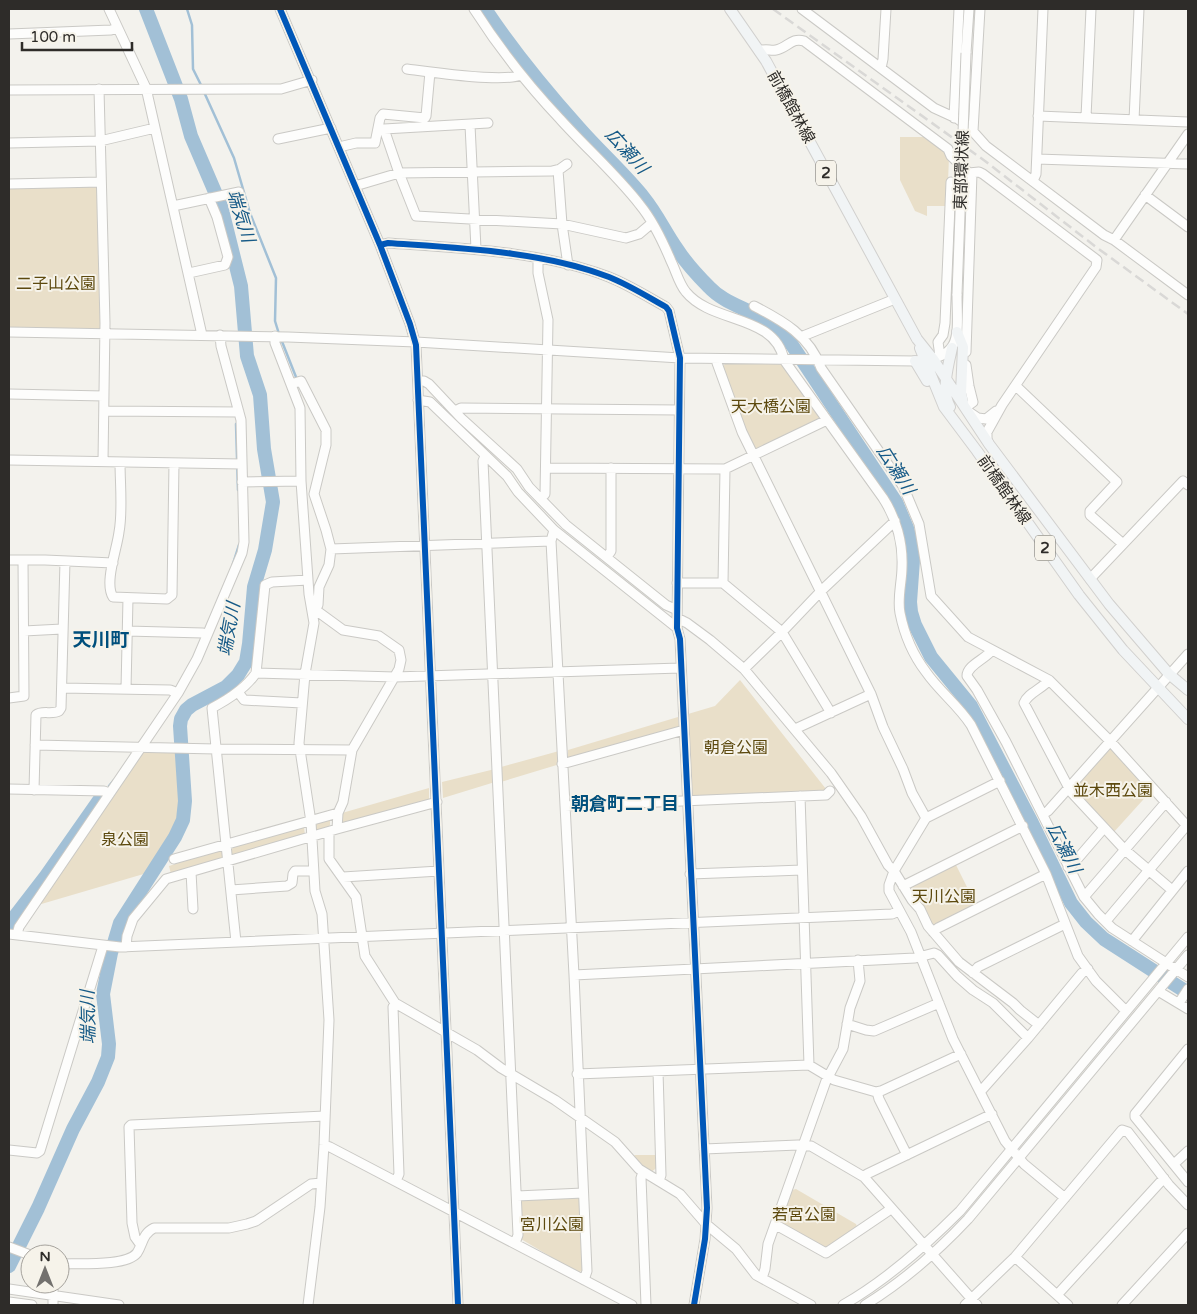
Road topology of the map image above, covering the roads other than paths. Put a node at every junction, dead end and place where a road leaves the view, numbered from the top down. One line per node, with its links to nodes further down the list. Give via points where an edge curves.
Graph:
1 (109, 9): 13 (street)
2 (280, 9): 20 (street)
3 (474, 9): 19 (street)
4 (730, 9): 15 (main road, 前橋館林線 / 2)
5 (802, 9): 16 (street)
6 (886, 9): 16 (street)
7 (959, 9): 26 (street)
8 (968, 9): 70 (street, 東部環状線, bridge)
9 (980, 9): 33 (street)
10 (1043, 9): 24 (street)
11 (1091, 9): 25 (street)
12 (1138, 9): 27 (street)
13 (118, 28): 14 (street); 21 (street)
14 (9, 34)
15 (760, 52): 46 (street, via 777,50 797,40 804,41 948,149 951,156); 67 (main road, 前橋館林線 / 2)
16 (881, 68): 26 (street, via 934,108)
17 (407, 69): 18 (street)
18 (430, 72): 19 (street, via 493,77); 38 (street, via 424,118 383,114 375,143)
19 (521, 75): 57 (street, via 641,205)
20 (312, 80): 21 (street, via 281,89); 32 (street)
21 (146, 88): 22 (street); 31 (street)
22 (98, 89): 23 (street); 36 (street)
23 (9, 90)
24 (1038, 116): 25 (street); 39 (street)
25 (1086, 117): 27 (street)
26 (954, 118): 33 (street)
27 (1134, 120): 28 (street)
28 (1188, 122)
29 (488, 123): 30 (street)
30 (470, 124): 44 (street); 45 (street, via 384,129)
31 (156, 128): 36 (street); 55 (street)
32 (331, 128): 35 (street); 38 (street)
33 (973, 131): 49 (street, via 986,146)
34 (1188, 134): 41 (street)
35 (278, 139)
36 (100, 142): 37 (street); 47 (street)
37 (9, 143)
38 (339, 147): 51 (street)
39 (1037, 158): 41 (street); 49 (street)
40 (567, 164): 43 (street)
41 (1168, 164): 42 (street); 53 (street)
42 (1188, 164)
43 (558, 170): 44 (street); 58 (street)
44 (472, 172): 45 (street); 56 (street)
45 (398, 173): 51 (street); 56 (street, via 416,216)
46 (972, 173): 87 (street, via 983,174 1097,261); 93 (street, via 966,360 973,402)
47 (101, 182): 50 (street); 71 (street)
48 (951, 182): 81 (street, via 945,323 943,335)
49 (1033, 182): 60 (street)
50 (9, 184)
51 (355, 186): 61 (street)
52 (238, 192): 54 (street)
53 (1145, 195): 59 (street); 60 (street)
54 (209, 198): 55 (street); 65 (street, via 217,217 227,263)
55 (173, 206): 65 (street)
56 (474, 218): 58 (street); 62 (street)
57 (652, 223): 58 (street, via 639,234 626,238); 82 (street, via 687,294 717,313 751,324 769,334)
58 (562, 224): 64 (street)
59 (1188, 228)
60 (1114, 240): 66 (street)
61 (380, 245): 62 (street); 76 (street)
62 (476, 249): 63 (street)
63 (538, 259): 64 (street); 78 (street, via 547,314)
64 (568, 265): 79 (street, via 609,277 666,307)
65 (189, 274): 72 (street)
66 (1188, 295)
67 (894, 298): 75 (street); 81 (main road, 前橋館林線 / 2)
68 (754, 306): 75 (street)
69 (9, 332): 71 (street)
70 (957, 332): 77 (street, 東部環状線); 93 (main road, via 962,347 961,393)
71 (105, 333): 72 (street); 89 (street)
72 (202, 335): 73 (street)
73 (220, 335): 74 (street); 97 (street)
74 (275, 336): 76 (street); 86 (street)
75 (803, 336): 83 (street)
76 (416, 342): 78 (street); 85 (street)
77 (952, 348): 81 (street); 84 (main road)
78 (547, 350): 79 (street); 92 (street)
79 (680, 358): 80 (street); 94 (street)
80 (717, 359): 82 (street); 102 (street)
81 (928, 359): 83 (street); 84 (main road, 前橋館林線 / 2); 100 (main road, 前橋館林線 / 2, via 944,407)
82 (788, 360): 83 (street); 98 (street)
83 (815, 360): 142 (street, via 903,486 919,524 931,596 965,634)
84 (947, 380): 93 (main road, 前橋館林線 / 2); 100 (main road, via 948,404)
85 (418, 381): 90 (street); 96 (street, via 429,384)
86 (291, 384): 112 (street, via 300,408); 122 (street, via 302,381 326,433 324,458 314,494)
87 (1016, 386): 91 (street); 120 (street, via 1117,482 1090,514)
88 (9, 394): 89 (street)
89 (104, 396): 95 (street)
90 (418, 400): 101 (street, via 430,402); 121 (street)
91 (1002, 405): 93 (street, via 986,419 978,418); 99 (street, via 987,432)
92 (546, 408): 94 (street); 96 (street, via 461,408); 108 (street)
93 (966, 408): 99 (main road, 前橋館林線 / 2)
94 (679, 410): 110 (street)
95 (104, 411): 97 (street); 104 (street)
96 (455, 411): 115 (street, via 517,470)
97 (239, 412): 107 (street)
98 (827, 420): 102 (street); 116 (street, via 883,498)
99 (989, 444): 128 (main road, 前橋館林線 / 2)
100 (977, 451): 155 (main road, 前橋館林線 / 2, via 1079,595)
101 (486, 456): 117 (street); 119 (street, via 483,461)
102 (753, 456): 111 (street); 132 (street)
103 (9, 460): 104 (street)
104 (103, 462): 105 (street)
105 (120, 462): 106 (street); 127 (street, via 120,530)
106 (174, 463): 107 (street); 133 (street, via 171,597)
107 (242, 464): 113 (street)
108 (546, 468): 109 (street); 115 (street, via 545,494)
109 (611, 468): 110 (street); 123 (street, via 611,551)
110 (678, 468): 111 (street); 130 (street)
111 (725, 469): 131 (street)
112 (301, 481): 113 (street); 129 (street)
113 (242, 482): 141 (street, via 243,548)
114 (1188, 485): 120 (street, via 1183,481)
115 (540, 498): 123 (street, via 566,525)
116 (895, 521): 132 (street); 174 (street, via 902,550 900,612 911,646 925,672 966,718)
117 (554, 530): 118 (street); 136 (street)
118 (551, 541): 119 (street); 146 (street)
119 (487, 544): 121 (street); 148 (street)
120 (1123, 544): 128 (street)
121 (424, 545): 122 (street); 151 (street)
122 (330, 549): 134 (street, via 330,562)
123 (607, 558): 136 (street, via 666,606)
124 (9, 560): 125 (street)
125 (23, 560): 126 (street); 139 (street)
126 (65, 561): 127 (street); 137 (street)
127 (113, 563): 133 (street, via 111,595)
128 (1090, 579): 150 (main road, 前橋館林線 / 2)
129 (308, 580): 134 (street); 147 (street, via 265,585)
130 (677, 583): 131 (street); 136 (street)
131 (723, 583): 140 (street)
132 (821, 591): 140 (street); 160 (street)
133 (128, 598): 138 (street)
134 (314, 598): 135 (street)
135 (312, 609): 149 (street, via 314,623); 152 (street, via 343,630 379,636 398,649 401,660)
136 (677, 619): 144 (street); 145 (street, via 687,623)
137 (62, 629): 139 (street); 154 (street)
138 (127, 631): 141 (street); 156 (street)
139 (24, 632): 161 (street, via 24,696)
140 (782, 632): 145 (street); 163 (street)
141 (207, 634): 159 (street)
142 (992, 650): 153 (street); 186 (street, via 968,670 967,676 988,709)
143 (1188, 654): 150 (street)
144 (680, 668): 146 (street); 166 (street)
145 (744, 668): 165 (street)
146 (558, 671): 148 (street); 173 (street)
147 (256, 673): 149 (street); 158 (street)
148 (493, 673): 151 (street); 220 (street)
149 (305, 674): 152 (street); 162 (street)
150 (1170, 674): 155 (street); 157 (main road, 前橋館林線 / 2)
151 (431, 675): 152 (street); 182 (street)
152 (395, 677): 172 (street)
153 (1049, 680): 167 (street); 175 (street, via 1024,703)
154 (62, 688): 156 (street); 168 (street, via 59,711 36,715)
155 (1157, 688): 164 (main road, 前橋館林線 / 2); 167 (street)
156 (126, 689): 159 (street)
157 (1188, 690)
158 (238, 692): 162 (street, via 244,700); 170 (street, via 212,708)
159 (178, 693): 169 (street)
160 (871, 694): 163 (street); 187 (street, via 882,727)
161 (9, 698)
162 (302, 703): 171 (street)
163 (831, 713): 165 (street)
164 (1188, 719)
165 (794, 729): 202 (street, via 861,816)
166 (684, 730): 173 (street); 181 (street)
167 (1110, 741): 175 (street); 183 (street)
168 (35, 745): 169 (street); 177 (street)
169 (141, 747): 170 (street); 179 (street)
170 (216, 749): 171 (street); 194 (street)
171 (300, 750): 172 (street); 188 (street)
172 (352, 750): 185 (street, via 344,802)
173 (562, 764): 184 (street)
174 (1000, 781): 187 (street); 189 (street)
175 (1068, 788): 186 (street); 191 (street)
176 (9, 790): 177 (street)
177 (34, 790): 179 (street, via 104,791)
178 (830, 790): 180 (street, via 826,795)
179 (109, 794): 222 (street)
180 (800, 796): 181 (street); 199 (street)
181 (688, 800): 184 (street); 206 (street)
182 (437, 802): 192 (street); 201 (street)
183 (1166, 802): 190 (street); 195 (street)
184 (566, 806): 219 (street)
185 (338, 813): 188 (street); 192 (street)
186 (1042, 814): 198 (street)
187 (926, 818): 202 (street)
188 (310, 822): 193 (street); 194 (street)
189 (1022, 826): 207 (street); 209 (street)
190 (1188, 826): 203 (street)
191 (1104, 828): 195 (street); 198 (street)
192 (333, 830): 193 (street); 208 (street, via 328,856)
193 (312, 836): 197 (street); 200 (street)
194 (226, 844): 196 (street); 197 (street)
195 (1125, 850): 203 (street); 212 (street)
196 (174, 860)
197 (228, 861): 205 (street); 210 (street)
198 (1068, 867): 212 (street)
199 (802, 870): 206 (street); 215 (street)
200 (313, 871): 210 (street, via 295,871 292,883 287,886); 226 (street)
201 (439, 871): 208 (street); 223 (street)
202 (894, 871): 209 (street); 214 (street, via 889,891)
203 (1149, 871): 211 (street); 216 (street)
204 (1188, 871): 211 (street)
205 (191, 872): 213 (street); 229 (street, via 163,881 133,919 127,936)
206 (690, 874): 217 (street)
207 (1046, 874): 218 (street); 221 (street)
208 (343, 877): 224 (street, via 356,897)
209 (903, 886): 221 (street)
210 (231, 890): 228 (street)
211 (1172, 890): 227 (street)
212 (1084, 897): 216 (street)
213 (192, 909)
214 (899, 911): 215 (street); 231 (street)
215 (804, 918): 217 (street); 233 (street)
216 (1106, 921): 227 (street)
217 (693, 923): 219 (street); 235 (street)
218 (1065, 924): 236 (street, via 1078,956); 238 (street)
219 (570, 928): 220 (street); 239 (street)
220 (505, 931): 223 (street); 257 (street)
221 (933, 932): 238 (street)
222 (13, 934): 229 (street)
223 (441, 934): 224 (street); 250 (street)
224 (362, 936): 226 (street); 244 (street, via 365,956)
225 (1188, 936): 234 (street)
226 (325, 938): 228 (street); 263 (street, via 329,1024)
227 (1132, 941): 234 (street)
228 (236, 942): 229 (street)
229 (114, 947): 268 (street, via 40,1151)
230 (1188, 955): 237 (street)
231 (921, 957): 232 (street); 245 (street); 251 (street, via 938,955 972,990 993,1003)
232 (858, 960): 233 (street); 248 (street, via 860,982)
233 (805, 963): 235 (street); 254 (street)
234 (1164, 965): 237 (street); 247 (street)
235 (695, 969): 239 (street); 255 (street)
236 (1088, 969): 247 (street); 249 (street)
237 (1174, 972): 240 (street); 241 (street)
238 (973, 973): 249 (street)
239 (574, 975): 258 (street)
240 (1188, 977)
241 (1160, 988): 243 (street); 272 (street)
242 (1188, 989): 243 (street)
243 (1180, 1001): 246 (street)
244 (395, 1002): 250 (street); 278 (street, via 399,1174)
245 (939, 1003): 248 (street, via 874,1031); 253 (street)
246 (1188, 1009)
247 (1126, 1011): 269 (street)
248 (847, 1024): 259 (street, via 843,1049)
249 (1039, 1025): 251 (street)
250 (446, 1032): 257 (street); 286 (street)
251 (1028, 1038): 261 (street)
252 (1188, 1049): 273 (street, via 1135,1114)
253 (961, 1054): 260 (street); 261 (street)
254 (809, 1065): 255 (street); 259 (street)
255 (700, 1069): 256 (street); 267 (street)
256 (658, 1071): 258 (street); 277 (street)
257 (511, 1074): 264 (street); 282 (street)
258 (577, 1074): 264 (street)
259 (828, 1076): 260 (street); 266 (street)
260 (877, 1092): 271 (street)
261 (980, 1092): 262 (street)
262 (992, 1114): 269 (street); 271 (street)
263 (325, 1116): 265 (street); 291 (street, via 131,1125 132,1224)
264 (580, 1117): 274 (street, via 615,1142); 281 (street)
265 (324, 1145): 278 (street); 280 (street)
266 (804, 1145): 267 (street); 275 (street); 288 (street)
267 (704, 1149): 287 (street)
268 (9, 1150)
269 (1011, 1150): 272 (street); 292 (street, via 960,1211)
270 (1188, 1151): 273 (street)
271 (907, 1155): 275 (street)
272 (1019, 1159): 283 (street); 293 (street)
273 (1174, 1164): 279 (street)
274 (643, 1172): 277 (street); 308 (street)
275 (864, 1177): 285 (street)
276 (1164, 1178): 283 (street, via 1128,1132 1122,1130); 284 (street); 299 (street)
277 (659, 1181): 287 (street, via 677,1191)
278 (396, 1182): 286 (street)
279 (1188, 1182)
280 (321, 1183): 291 (street, via 311,1184 253,1222 229,1228 154,1228 145,1234); 305 (street)
281 (583, 1193): 282 (street); 297 (street, via 587,1271)
282 (517, 1196): 290 (street, via 518,1236)
283 (1065, 1198): 294 (street)
284 (1188, 1205)
285 (891, 1209): 288 (street, via 826,1253); 292 (street)
286 (453, 1212): 290 (street); 306 (street)
287 (706, 1224): 296 (street, via 736,1249 753,1273); 309 (street)
288 (776, 1225): 296 (street, via 768,1244)
289 (1188, 1233): 314 (street)
290 (515, 1243): 297 (street)
291 (140, 1244): 295 (street, via 135,1255 125,1261)
292 (924, 1246): 293 (street); 311 (street)
293 (932, 1256): 302 (street); 312 (street)
294 (1015, 1257): 299 (street); 302 (street)
295 (70, 1264)
296 (762, 1278): 310 (street)
297 (584, 1280): 307 (street)
298 (9, 1289): 300 (street)
299 (1057, 1295): 313 (street)
300 (53, 1300): 304 (street)
301 (9, 1302): 303 (street)
302 (971, 1304)
303 (32, 1305)
304 (119, 1305)
305 (308, 1305)
306 (458, 1305)
307 (632, 1305)
308 (646, 1305)
309 (694, 1305)
310 (811, 1305)
311 (843, 1305)
312 (865, 1305)
313 (1068, 1305)
314 (1122, 1305)

